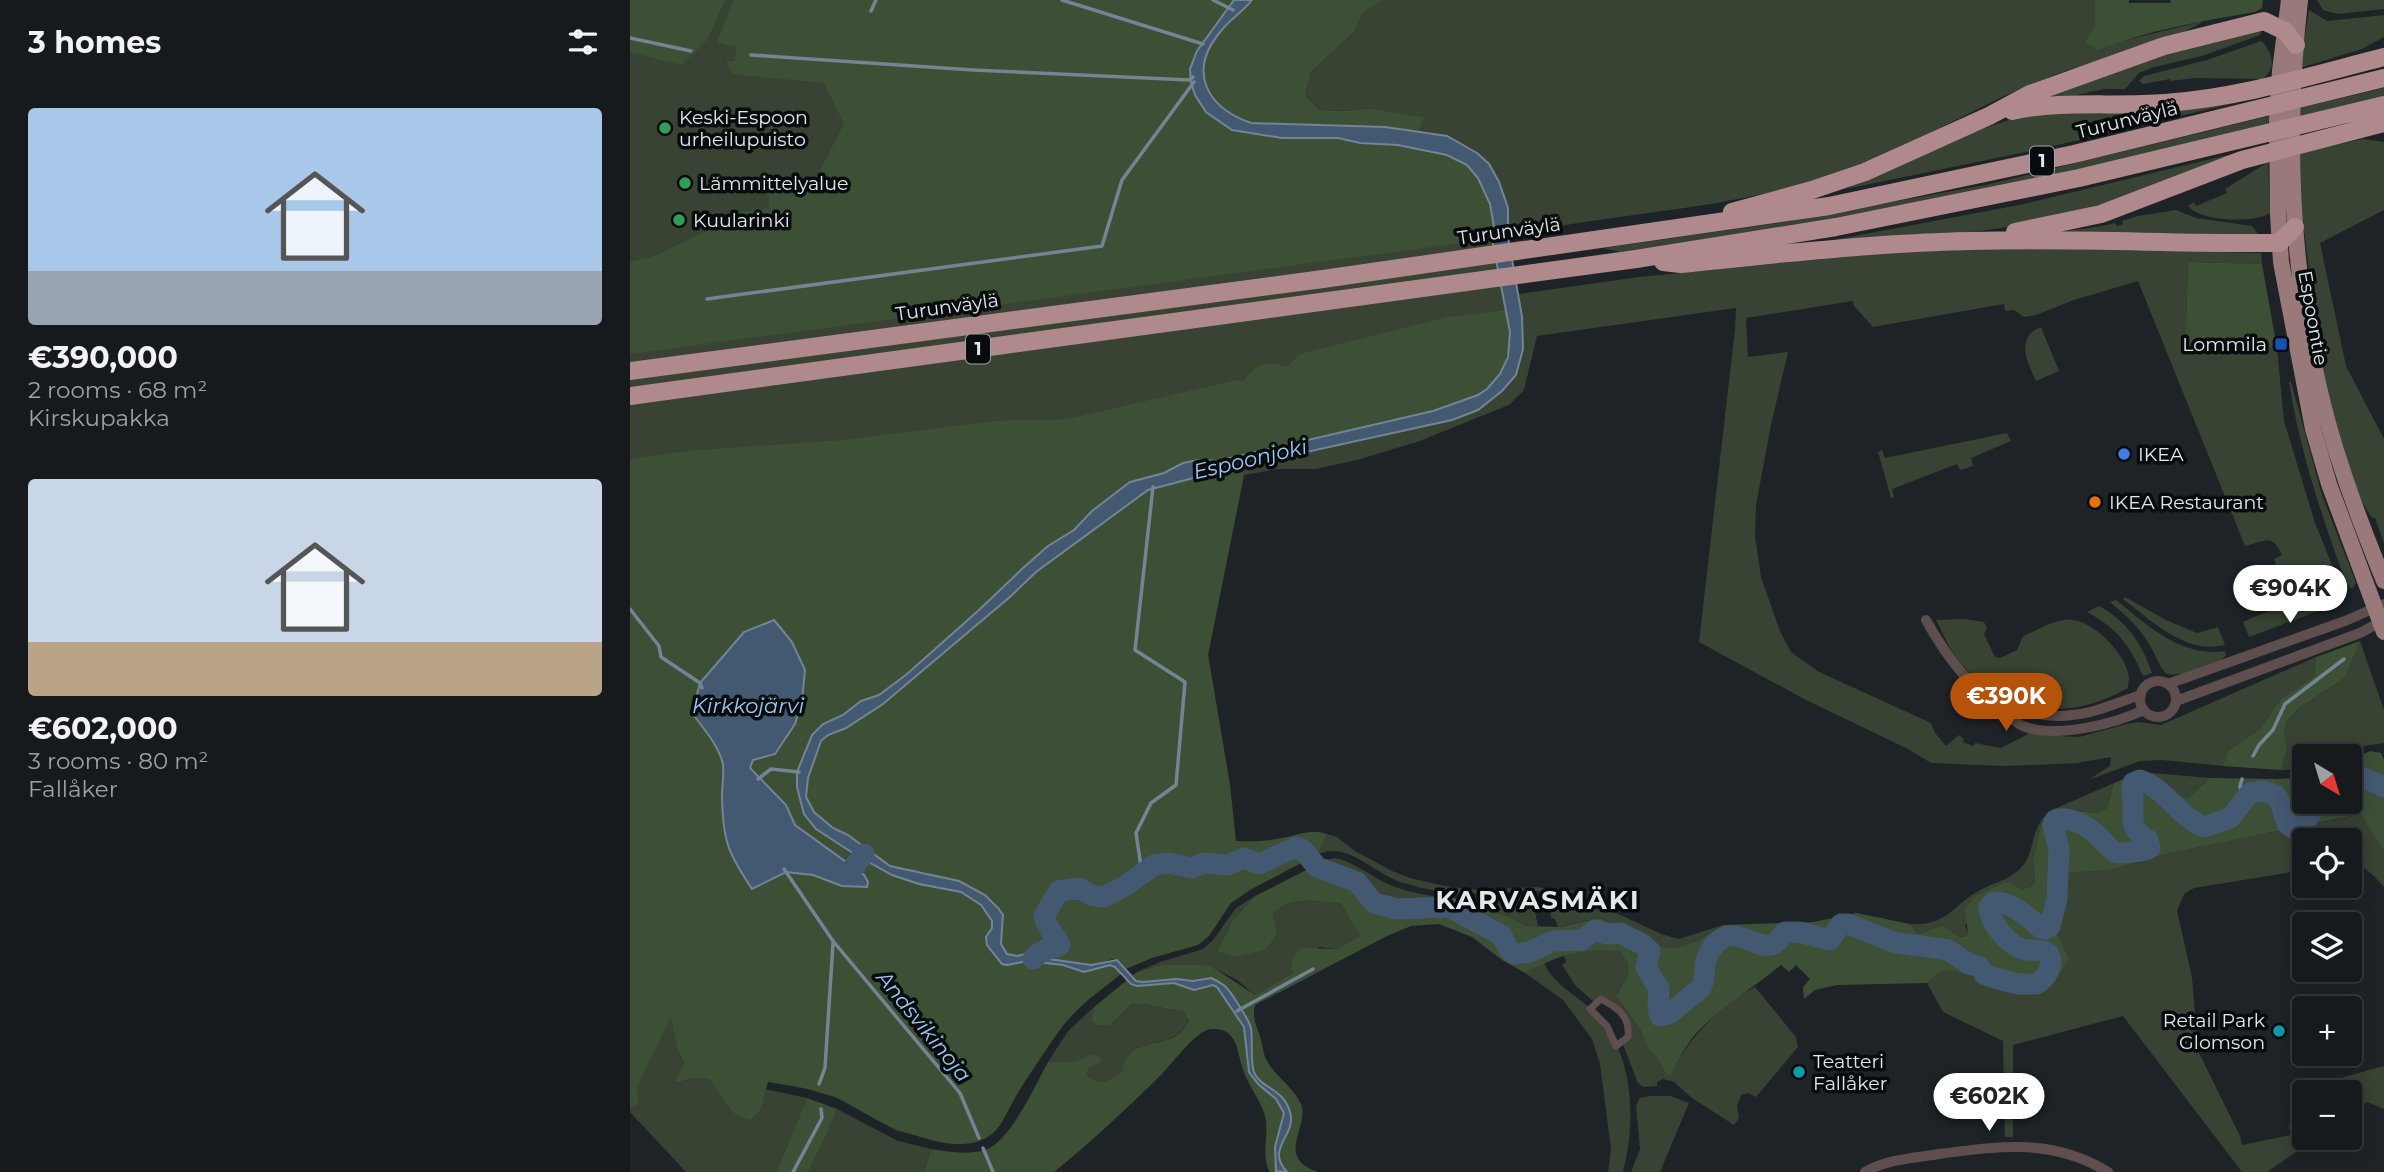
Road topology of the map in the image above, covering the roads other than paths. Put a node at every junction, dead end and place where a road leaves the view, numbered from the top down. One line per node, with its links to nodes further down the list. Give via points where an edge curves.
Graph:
1 (2289, 0): 3 (main road, Espoontie)
2 (2300, 0): 4 (main road, Espoontie)
3 (2285, 30): 4 (highway); 6 (main road, Espoontie); 9 (highway, via 2264,21 2164,46 2030,94)
4 (2296, 46): 6 (main road, Espoontie)
5 (2384, 57): 9 (highway, via 2197,100 2059,104)
6 (2287, 69): 11 (main road, Espoontie)
7 (2384, 78): 12 (highway, Turunväylä / 1, via 1963,179)
8 (2384, 104): 16 (highway, 1, via 1959,203)
9 (1989, 116): 12 (highway, via 1865,172)
10 (2384, 123): 14 (highway, via 2242,160 2101,214)
11 (2284, 165): 13 (main road, Espoontie); 15 (main road, Espoontie)
12 (1696, 226): 17 (highway, Turunväylä / 1)
13 (2295, 227): 15 (highway); 19 (main road, Espoontie, via 2303,302 2325,411 2345,480)
14 (1974, 240): 15 (highway); 16 (highway, via 1867,245 1681,264)
15 (2279, 243): 20 (main road, Espoontie, via 2313,429 2329,484)
16 (1636, 259): 18 (highway, 1)
17 (630, 371)
18 (630, 396)
19 (2384, 581)
20 (2382, 617): 22 (street, via 2345,621); 25 (street, via 2354,635)
21 (1926, 620): 24 (street, via 1949,659)
22 (2168, 684): 23 (street, via 2151,682); 25 (street)
23 (2141, 695): 24 (street, via 2071,716 2028,713); 26 (street)
24 (1986, 700): 26 (street, via 2023,726 2041,729 2090,728)
25 (2176, 701): 26 (street, via 2172,711 2163,716)
26 (2144, 710)
27 (1594, 1006): 27 (street, via 1590,1009 1616,1046 1628,1037 1626,1018 1618,1008 1601,999)
28 (1865, 1172): 29 (street, via 1909,1158 2014,1145 2055,1149)
29 (2108, 1172)

